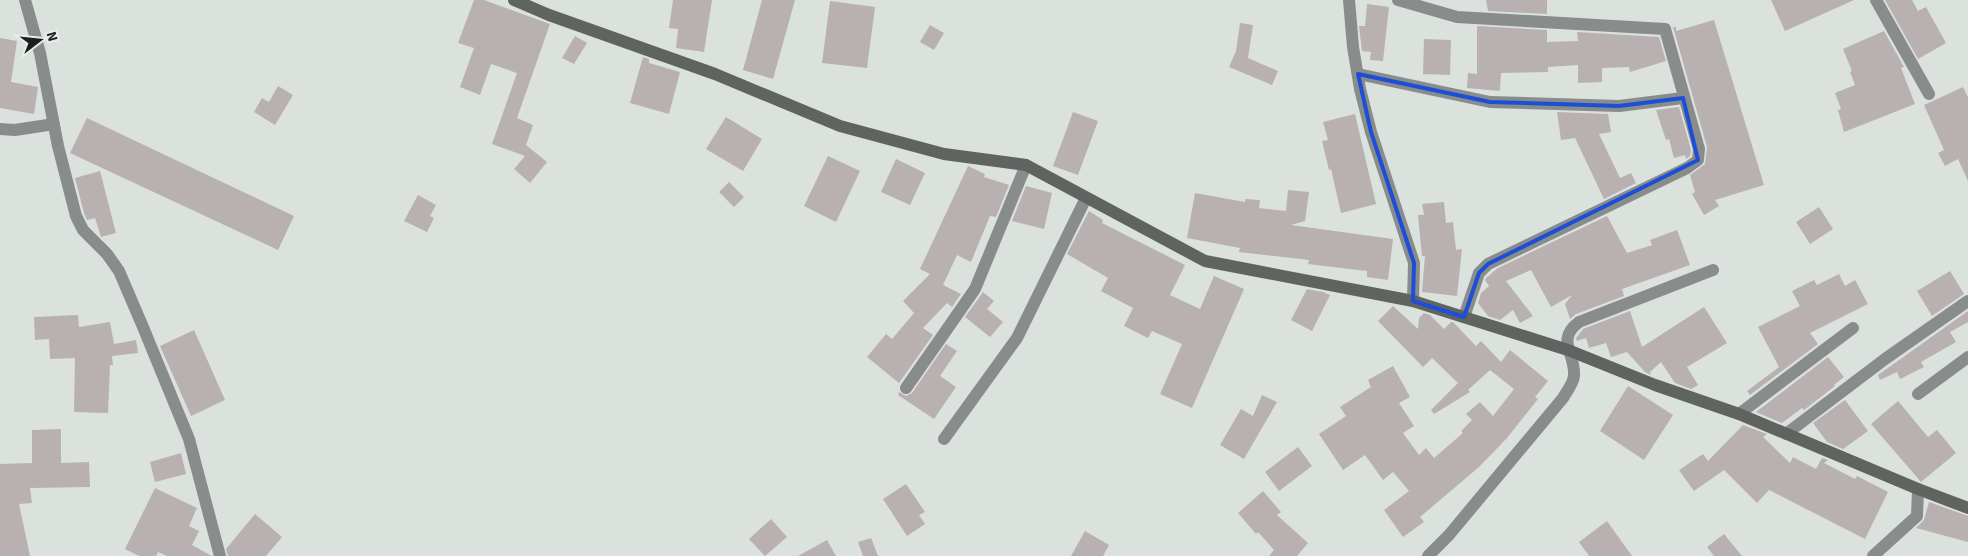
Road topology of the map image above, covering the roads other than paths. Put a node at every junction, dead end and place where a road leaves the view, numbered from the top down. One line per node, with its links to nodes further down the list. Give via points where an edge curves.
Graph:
1 (24, 0): 9 (street, via 40,53)
2 (514, 0): 11 (main road, via 715,74 840,126 944,154)
3 (1348, 0): 6 (street)
4 (1398, 0): 8 (street, via 1457,17 1665,29)
5 (1876, 0): 7 (street)
6 (1358, 74): 8 (street, via 1490,102 1619,106); 14 (street, via 1370,132 1414,262)
7 (1929, 94)
8 (1683, 98): 16 (street, via 1699,149 1698,160 1488,264 1479,273)
9 (54, 124): 10 (street); 27 (street, via 76,216 83,230 119,271 189,439)
10 (0, 129)
11 (1026, 165): 12 (main road); 20 (street, via 975,289)
12 (1086, 198): 14 (main road, via 1205,261); 24 (street, via 1017,338)
13 (1713, 270): 18 (street, via 1579,322 1567,335)
14 (1413, 301): 16 (main road)
15 (1968, 301): 23 (street)
16 (1464, 317): 18 (main road)
17 (1853, 328): 22 (street)
18 (1568, 350): 22 (main road); 28 (street, via 1574,379 1563,398)
19 (1968, 358): 21 (street)
20 (906, 388)
21 (1918, 394)
22 (1739, 414): 23 (main road)
23 (1786, 434): 25 (main road)
24 (944, 439)
25 (1918, 489): 26 (main road); 29 (street, via 1917,516)
26 (1968, 508)
27 (220, 556)
28 (1428, 556)
29 (1873, 556)

